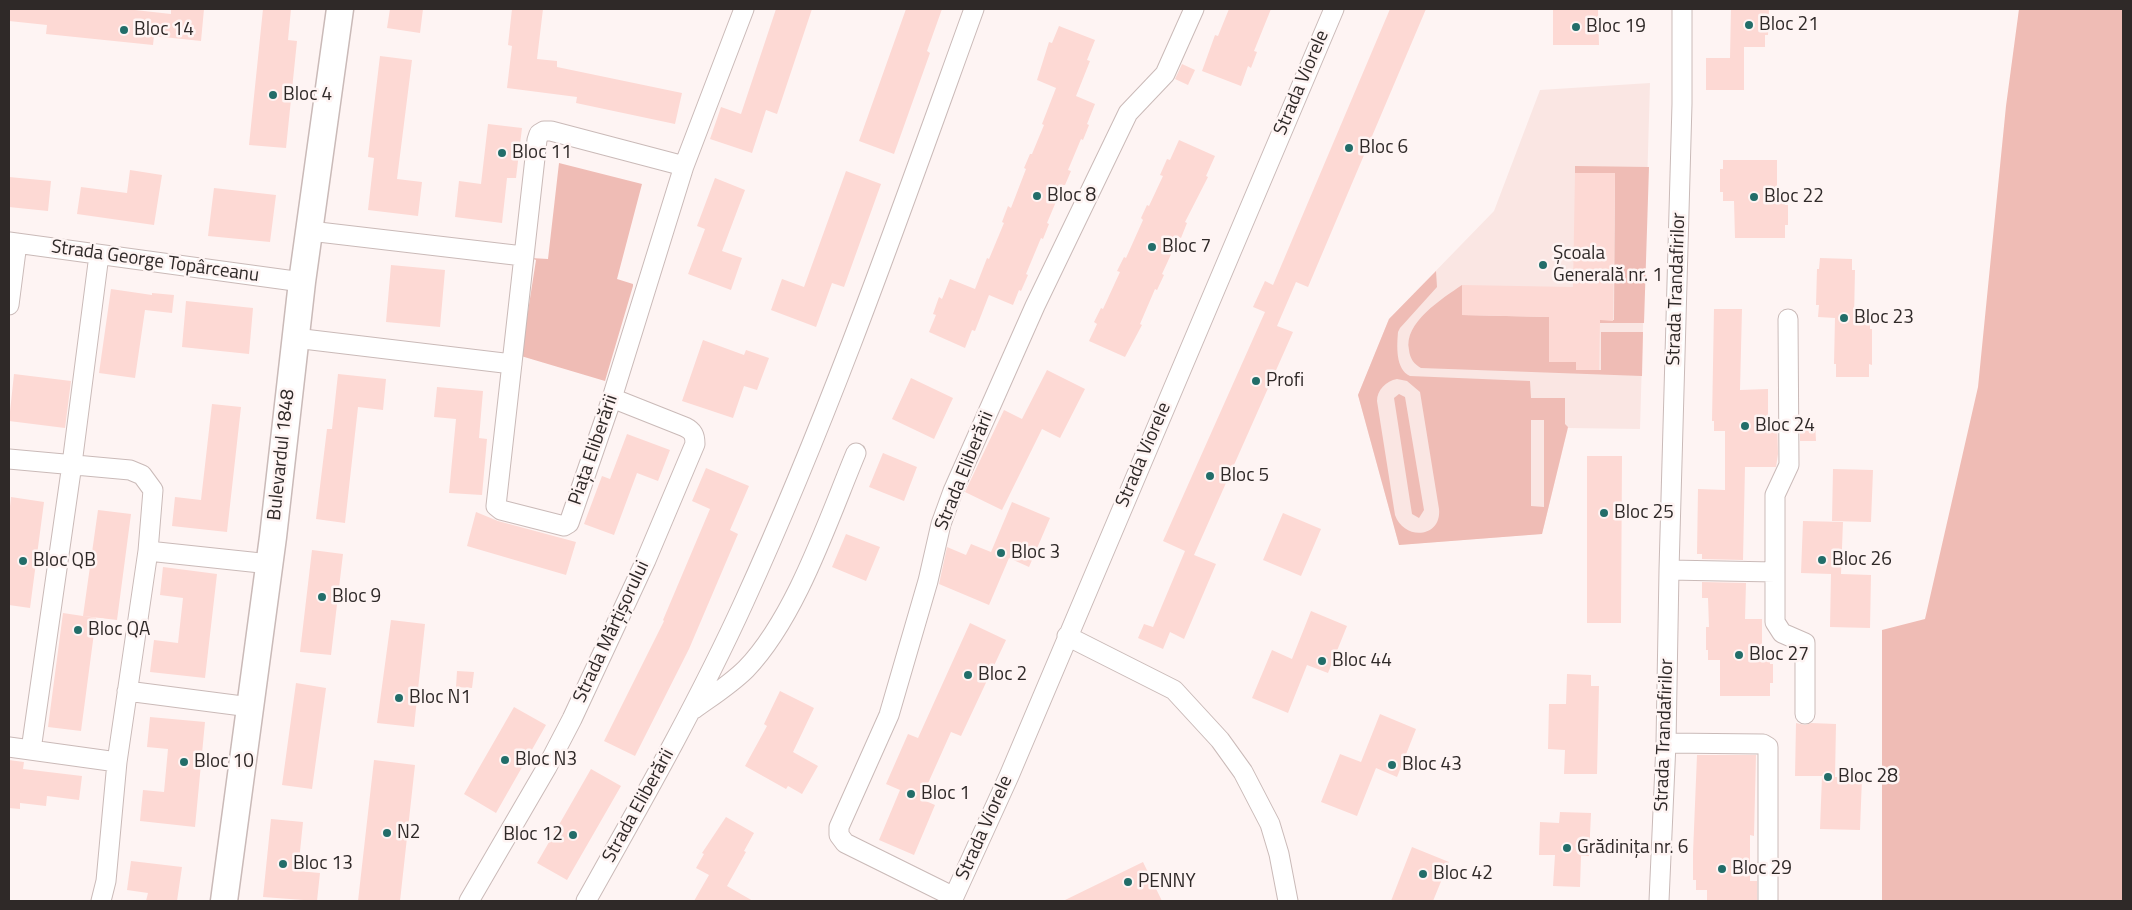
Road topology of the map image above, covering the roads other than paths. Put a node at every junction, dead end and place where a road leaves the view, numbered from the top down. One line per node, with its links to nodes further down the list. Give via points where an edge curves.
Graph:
1 (340, 9): 8 (street, Bulevardul 1848)
2 (744, 9): 7 (street, Piața Eliberării)
3 (974, 9): 28 (street, Strada Eliberării, via 814,439 744,603)
4 (1194, 9): 34 (street, Strada Eliberării, via 1165,74 1128,113 1035,306 952,491 889,715 839,827 839,835 845,844)
5 (1334, 9): 25 (street, Strada Viorele)
6 (1682, 9): 23 (street, Strada Trandafirilor)
7 (684, 166): 11 (street, Piața Eliberării, via 551,132 539,134); 17 (street, Piața Eliberării)
8 (310, 230): 11 (street); 12 (street, Bulevardul 1848)
9 (13, 243): 10 (street, Strada George Topârceanu); 13 (street)
10 (99, 255): 12 (street, Strada George Topârceanu); 20 (street)
11 (523, 256): 16 (street, Piața Eliberării)
12 (302, 282): 15 (street, Bulevardul 1848)
13 (9, 305)
14 (1788, 319): 24 (street, via 1788,465 1775,495)
15 (295, 338): 16 (street); 22 (street, Bulevardul 1848)
16 (512, 364): 17 (street, Piața Eliberării, via 496,503 501,510 566,526)
17 (612, 398): 37 (street, Strada Mărțișorului, via 691,430 696,444 572,719)
18 (856, 453): 28 (street, Strada Eliberării, via 798,590 774,632 745,670)
19 (9, 458): 20 (street)
20 (72, 464): 21 (street, via 130,470 142,475 153,490 154,499); 32 (street)
21 (148, 551): 22 (street); 26 (street)
22 (270, 564): 27 (street, Bulevardul 1848)
23 (1669, 570): 24 (street); 30 (street, Strada Trandafirilor)
24 (1775, 572): 29 (street, via 1775,622 1782,633 1805,643)
25 (1067, 636): 34 (street, Strada Viorele); 39 (street, via 1174,690 1220,740 1243,772 1270,824)
26 (127, 691): 27 (street); 33 (street)
27 (250, 707): 36 (street, Bulevardul 1848)
28 (691, 711): 38 (street, Strada Eliberării)
29 (1805, 714)
30 (1666, 744): 40 (street, Strada Trandafirilor); 41 (street, via 1763,744 1768,747)
31 (9, 747): 32 (street)
32 (32, 750): 33 (street)
33 (117, 762): 35 (street, via 106,881)
34 (953, 899)
35 (101, 901)
36 (224, 901)
37 (469, 901)
38 (586, 901)
39 (1288, 901)
40 (1659, 901)
41 (1768, 901)

